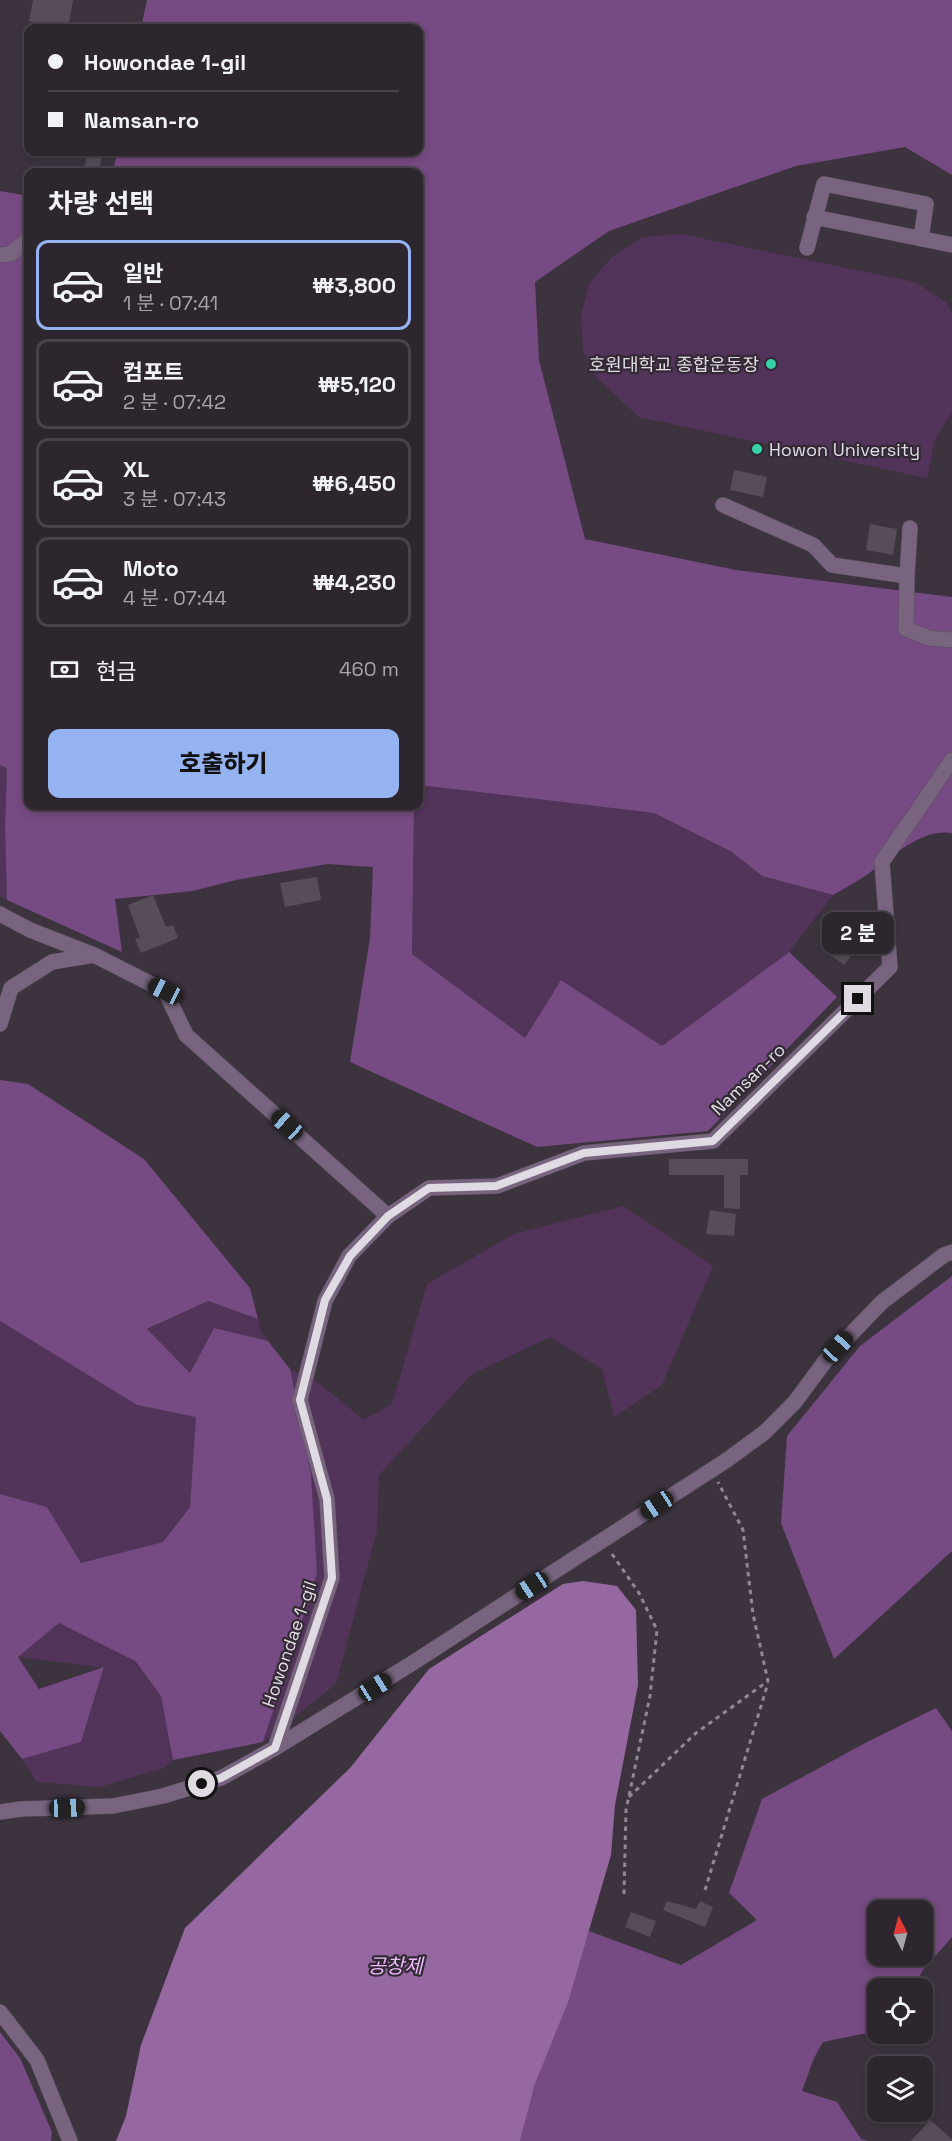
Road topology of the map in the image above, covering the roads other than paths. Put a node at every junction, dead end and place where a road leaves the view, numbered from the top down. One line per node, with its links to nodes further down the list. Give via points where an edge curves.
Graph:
1 (814, 217): 2 (street); 2 (street, via 824,184 926,204); 5 (street)
2 (921, 239): 4 (street)
3 (24, 243): 6 (street, via 10,254)
4 (952, 245)
5 (807, 248)
6 (0, 255)
7 (723, 505): 9 (street, via 813,545 832,565)
8 (910, 528): 9 (street)
9 (907, 576): 10 (street, via 906,629 929,638)
10 (952, 640)
11 (952, 760): 15 (street, Namsan-ro, via 882,861 890,967 713,1141 584,1153 496,1186 429,1188)
12 (0, 914): 13 (street)
13 (94, 955): 14 (street, via 52,962 11,988); 15 (street, via 165,991 186,1035)
14 (0, 1024)
15 (388, 1216): 17 (street, Howondae 1-gil, via 350,1256 325,1300 300,1400 327,1499 332,1578)
16 (952, 1252): 17 (street, via 882,1302 765,1432 712,1470)
17 (275, 1748): 18 (street, via 221,1778 163,1796 112,1806)
18 (0, 1812)
19 (0, 2012): 20 (street, via 37,2060)
20 (70, 2141)

